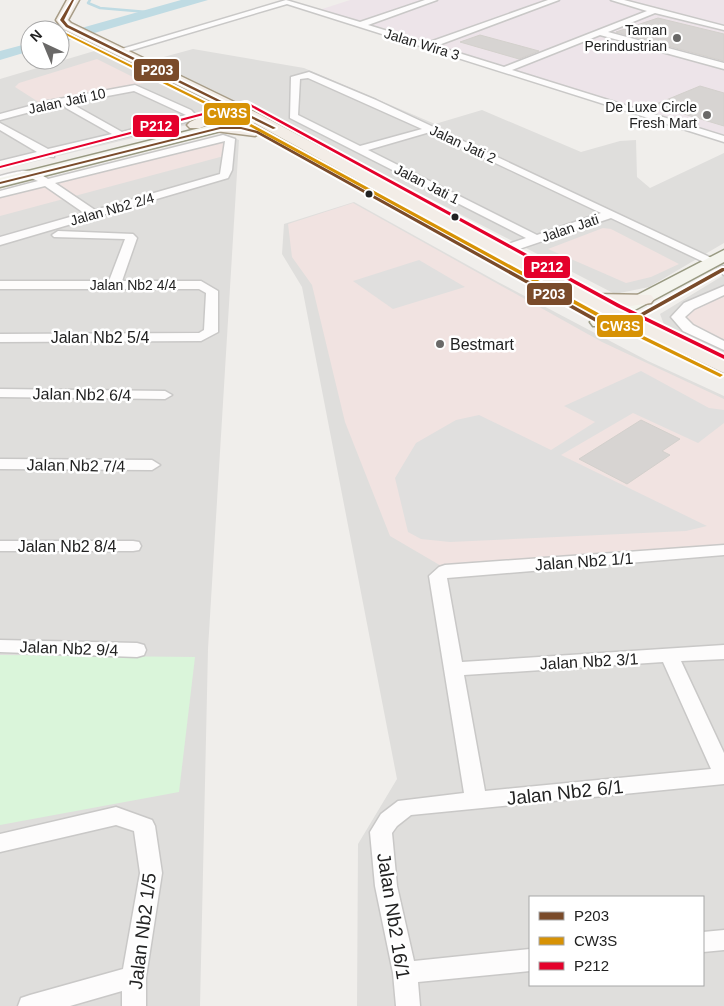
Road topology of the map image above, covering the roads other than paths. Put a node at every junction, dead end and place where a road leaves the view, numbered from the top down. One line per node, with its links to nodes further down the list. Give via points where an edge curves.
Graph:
1 (60, 0): 7 (main road)
2 (73, 0): 8 (main road)
3 (433, 0): 9 (street)
4 (555, 0): 14 (street)
5 (615, 0): 6 (street)
6 (655, 10): 10 (street); 12 (street)
7 (58, 20)
8 (62, 20)
9 (360, 25): 14 (street, Jalan Wira 3); 15 (street, Jalan Wira 3, via 284,2)
10 (724, 28)
11 (70, 30): 15 (main road)
12 (598, 32): 16 (street); 17 (street)
13 (70, 35): 21 (main road)
14 (427, 46): 17 (street, Jalan Wira 3)
15 (119, 51): 21 (main road)
16 (724, 66)
17 (504, 70): 27 (street, Jalan Wira 3)
18 (70, 106): 25 (street)
19 (0, 117): 20 (street, Jalan Jati 10, via 48,104 135,88 188,112 192,116)
20 (191, 122): 21 (main road, via 212,118); 25 (street); 29 (main road)
21 (235, 122): 26 (main road); 32 (main road); 35 (street, Jalan Nb2 2/4, via 224,176); 47 (main road)
22 (0, 126): 29 (street)
23 (431, 129): 24 (street, Jalan Jati 2, via 308,75 296,77 293,116); 28 (street); 36 (street, Jalan Jati 2)
24 (317, 130): 26 (street); 28 (street, Jalan Jati 1)
25 (121, 135): 29 (street)
26 (291, 137): 40 (main road)
27 (724, 139)
28 (359, 149): 38 (street, Jalan Jati 1)
29 (51, 157): 30 (street); 31 (main road)
30 (0, 164)
31 (0, 177): 32 (street, via 26,173)
32 (39, 178): 33 (main road); 34 (street); 35 (street)
33 (0, 183)
34 (0, 194)
35 (93, 214): 39 (street, Jalan Nb2 2/4)
36 (611, 214): 38 (street, Jalan Jati); 41 (street, Jalan Jati 2)
37 (58, 235): 43 (street, via 131,238)
38 (537, 239): 40 (street, Jalan Jati)
39 (0, 241)
40 (500, 251): 45 (main road)
41 (721, 265): 46 (main road)
42 (0, 285): 43 (street, Jalan Nb2 4/4)
43 (114, 285): 49 (street, Jalan Nb2 4/4, via 207,287 212,291 210,332)
44 (724, 290): 51 (street, via 689,306 678,317 688,328)
45 (586, 298): 46 (main road); 47 (main road)
46 (648, 304): 47 (main road); 48 (main road, via 647,320)
47 (615, 322): 48 (main road); 53 (main road)
48 (657, 336): 52 (main road)
49 (201, 337): 50 (street, Jalan Nb2 5/4)
50 (0, 338)
51 (724, 346)
52 (724, 367)
53 (724, 385)
54 (0, 393): 55 (street, Jalan Nb2 6/4)
55 (165, 395)
56 (0, 464): 57 (street, Jalan Nb2 7/4)
57 (152, 466)
58 (0, 546): 59 (street, Jalan Nb2 8/4)
59 (133, 546)
60 (724, 550): 65 (street, Jalan Nb2 1/1, via 444,571 438,576 438,581)
61 (0, 646): 62 (street, Jalan Nb2 9/4)
62 (137, 650)
63 (724, 652): 64 (street, Jalan Nb2 3/1)
64 (670, 657): 65 (street, Jalan Nb2 3/1); 66 (street)
65 (454, 670): 67 (street)
66 (724, 776): 67 (street, Jalan Nb2 6/1)
67 (476, 800): 68 (street, Jalan Nb2 6/1)
68 (406, 807): 73 (street, Jalan Nb2 16/1, via 389,820 381,832 386,886)
69 (0, 843): 74 (street, Jalan Nb2 1/5, via 116,816 144,826 152,873)
70 (724, 940): 71 (street)
71 (704, 942)
72 (529, 960): 73 (street)
73 (405, 973): 77 (street, Jalan Nb2 16/1)
74 (134, 978): 75 (street); 76 (street, Jalan Nb2 1/5)
75 (30, 1006)
76 (134, 1006)
77 (408, 1006)

